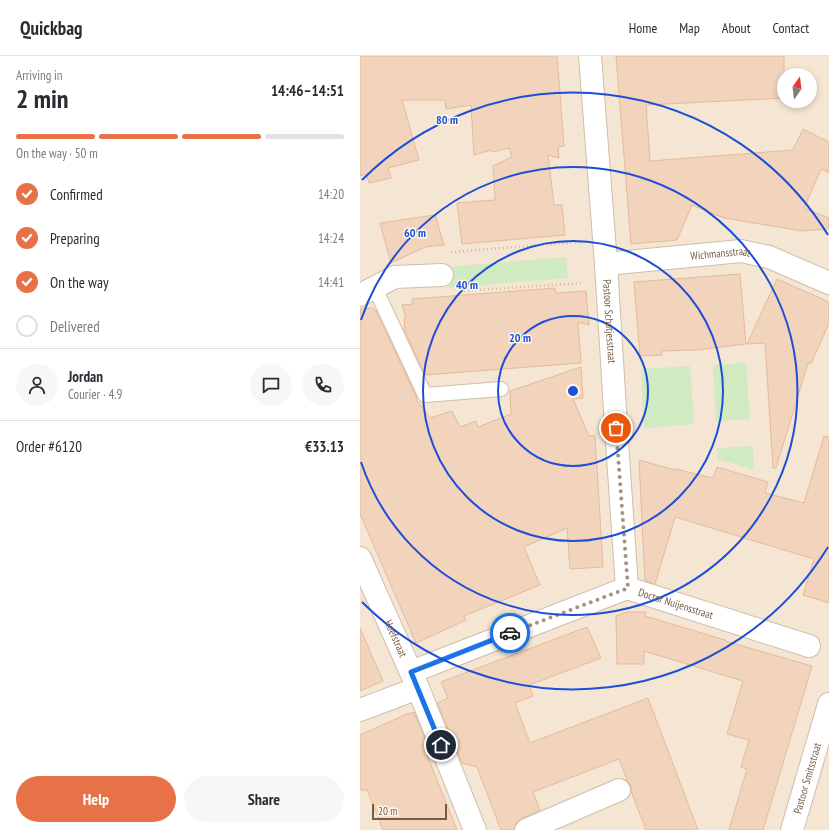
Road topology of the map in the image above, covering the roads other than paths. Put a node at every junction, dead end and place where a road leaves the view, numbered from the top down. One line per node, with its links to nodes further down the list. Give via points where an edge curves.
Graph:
1 (590, 56): 2 (street, Pastoor Schutjesstraat)
2 (607, 273): 4 (street, Wichmansstraat, via 741,251 769,257); 8 (street, Pastoor Schutjesstraat)
3 (442, 275): 5 (street, via 395,277)
4 (829, 283)
5 (367, 292): 6 (lane, via 425,395)
6 (501, 389)
7 (360, 558): 10 (street, Hoefstraat)
8 (628, 588): 9 (street, Doctor Nuijensstraat); 10 (street, Doctor Nuijensstraat)
9 (809, 646)
10 (415, 680): 12 (street, Doctor Nuijensstraat); 14 (street, Hoefstraat)
11 (829, 704): 16 (street, Pastoor Smitsstraat)
12 (360, 710)
13 (619, 790): 15 (street)
14 (475, 830)
15 (526, 830)
16 (792, 830)

